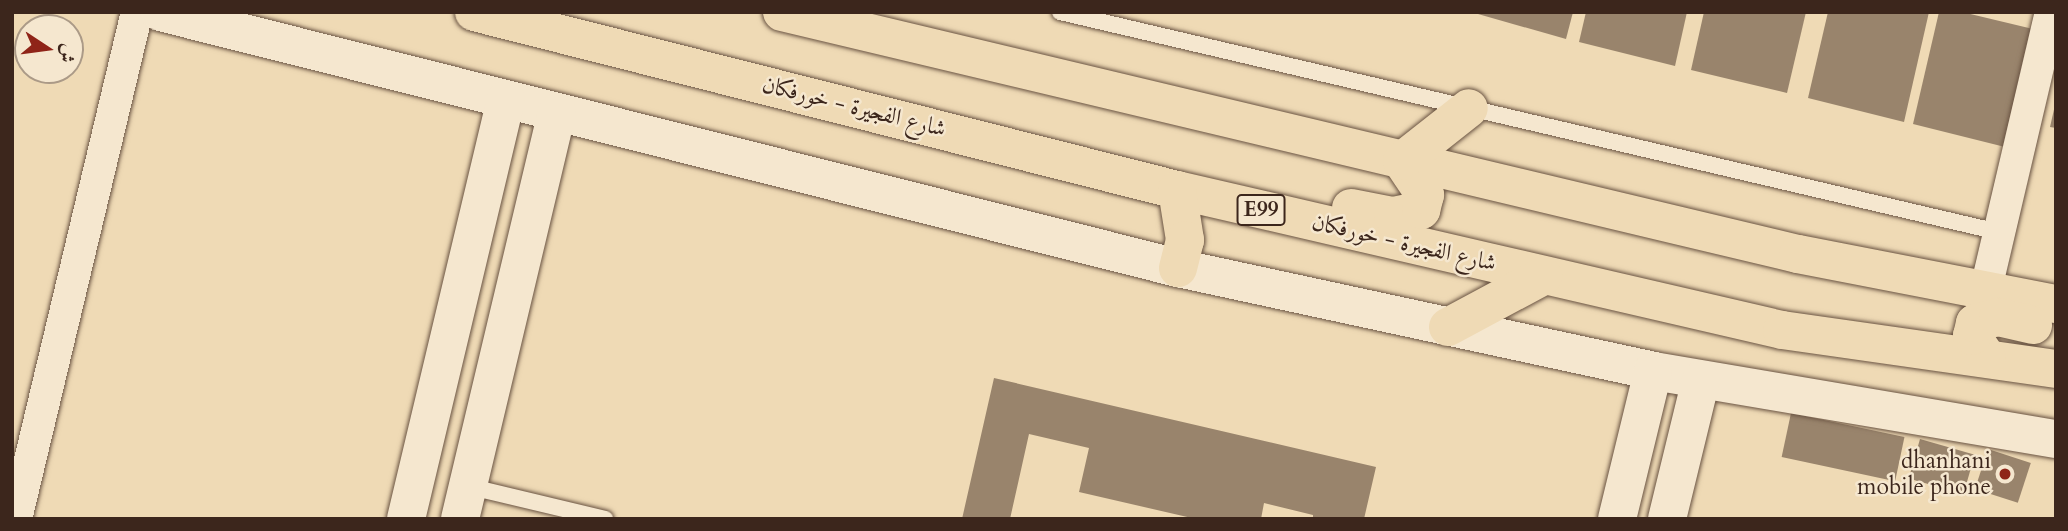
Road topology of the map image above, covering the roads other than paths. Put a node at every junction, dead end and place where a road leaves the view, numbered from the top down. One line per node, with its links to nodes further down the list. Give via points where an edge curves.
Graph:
1 (137, 12): 26 (street)
2 (160, 12): 7 (street)
3 (474, 12): 11 (highway, شارع الفجيرة - خورفكان / E99)
4 (782, 12): 10 (highway)
5 (1060, 12): 8 (lane)
6 (2051, 12): 13 (street)
7 (506, 100): 9 (street); 27 (street)
8 (1469, 108): 10 (highway); 13 (lane)
9 (557, 112): 14 (street); 25 (street)
10 (1402, 161): 11 (highway, via 1425,195 1421,210 1413,215 1393,216 1179,176); 16 (highway)
11 (1124, 174): 12 (highway, شارع الفجيرة - خورفكان / E99)
12 (1177, 190): 14 (highway, via 1185,240); 15 (highway, شارع الفجيرة - خورفكان / E99)
13 (1999, 232): 16 (street)
14 (1178, 268): 18 (street)
15 (1543, 276): 18 (highway); 20 (highway, شارع الفجيرة - خورفكان / E99, via 1782,330)
16 (1985, 293): 17 (highway)
17 (2056, 304)
18 (1448, 327): 22 (street)
19 (2056, 330): 20 (highway, via 1986,318 1972,330)
20 (1987, 358): 21 (highway, شارع الفجيرة - خورفكان / E99)
21 (2056, 369)
22 (1653, 371): 23 (street); 29 (street)
23 (1701, 380): 24 (street); 30 (street)
24 (2056, 439)
25 (464, 503): 28 (lane)
26 (16, 519)
27 (407, 519)
28 (605, 519)
29 (1618, 519)
30 (1667, 519)

